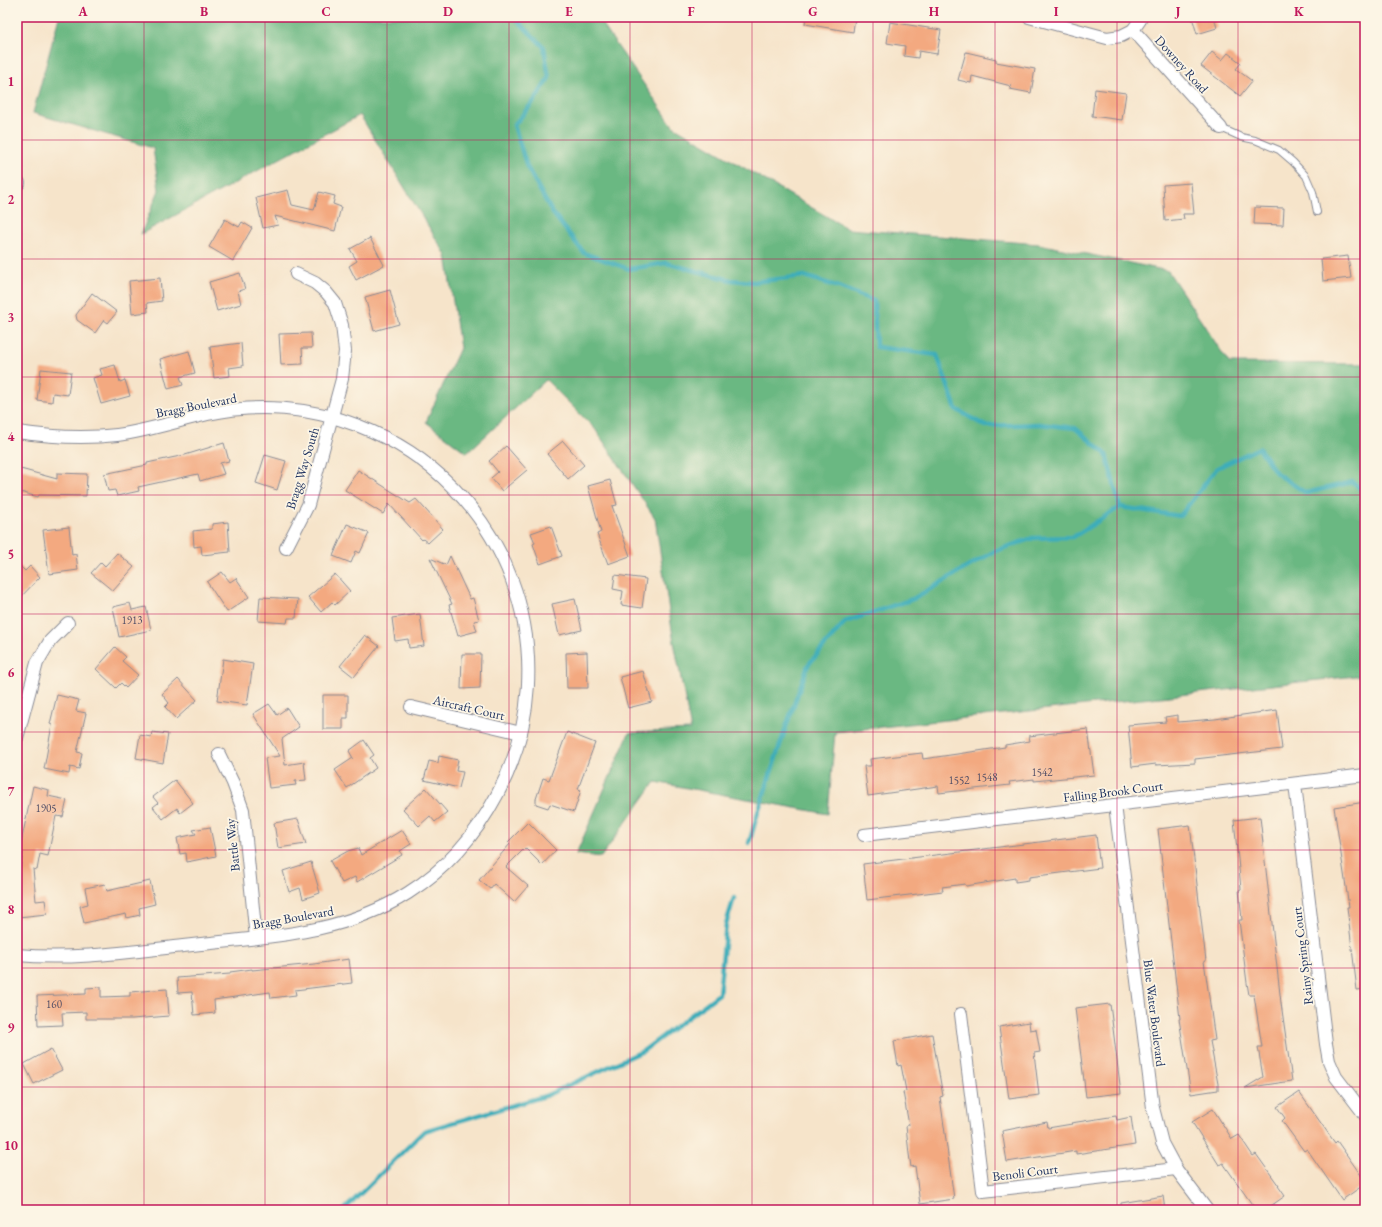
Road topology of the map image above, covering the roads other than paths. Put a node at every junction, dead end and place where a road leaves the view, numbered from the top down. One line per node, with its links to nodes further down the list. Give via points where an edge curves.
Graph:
1 (1029, 17): 3 (street, via 1107,38 1121,36)
2 (1140, 17): 3 (street)
3 (1133, 30): 4 (street, Downey Road)
4 (1221, 128): 5 (lane, via 1279,150 1306,176 1313,192)
5 (1317, 212)
6 (296, 274): 7 (street, Bragg Way South, via 315,283 326,292 335,303 342,326 342,379)
7 (332, 417): 8 (street, Bragg Boulevard, via 286,409 250,408 212,413 120,434 86,438 50,437); 9 (street, Bragg Way South, via 308,505); 12 (street, Bragg Boulevard, via 383,436 423,460 457,491 489,533 503,558 521,610 528,675 526,711)
8 (17, 432)
9 (286, 548)
10 (68, 623): 13 (street, via 50,641 37,664)
11 (411, 707): 12 (street, Aircraft Court)
12 (521, 733): 19 (street, Bragg Boulevard, via 514,759 489,810 476,830 436,872 410,892 384,907 350,921 316,930)
13 (17, 738)
14 (219, 754): 19 (street, Battle Way, via 243,810)
15 (1365, 775): 16 (street, Falling Brook Court)
16 (1295, 784): 17 (street, Falling Brook Court); 22 (street, Rainy Spring Court, via 1329,1061 1336,1077)
17 (1116, 805): 18 (street, Falling Brook Court); 23 (street, Blue Water Boulevard, via 1153,1108 1162,1143)
18 (864, 835)
19 (256, 938): 20 (street, Bragg Boulevard, via 98,955 57,957)
20 (17, 954)
21 (961, 1014): 23 (street, Benoli Court, via 982,1191)
22 (1365, 1115)
23 (1176, 1169): 24 (street, Blue Water Boulevard)
24 (1207, 1210)

